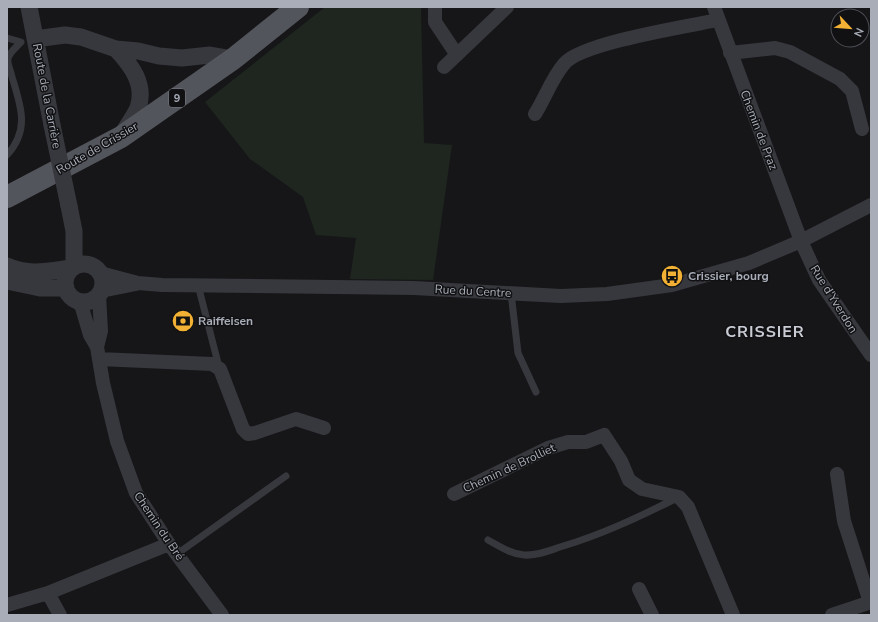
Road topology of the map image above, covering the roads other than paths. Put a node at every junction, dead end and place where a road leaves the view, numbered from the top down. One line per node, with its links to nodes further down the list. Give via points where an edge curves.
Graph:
1 (29, 7): 7 (street, Route de la Carrière)
2 (298, 7): 11 (main road, Route de Crissier / 9)
3 (435, 7): 10 (street, via 435,22)
4 (507, 7): 10 (street)
5 (716, 13): 9 (street, Chemin de Praz); 13 (street, Chemin de Praz, via 578,54 564,63)
6 (7, 38): 7 (lane)
7 (28, 40): 8 (street, via 64,35 81,37); 16 (lane, via 10,53 8,60 20,103 22,129 18,140); 21 (street, Route de la Carrière, bridge, via 52,126)
8 (116, 49): 11 (street, via 182,58 210,55); 15 (street, via 131,65 138,79 140,95 138,107)
9 (730, 53): 14 (street, via 775,48 790,52 840,79 852,91); 19 (street, Chemin de Praz)
10 (457, 55): 12 (street)
11 (233, 59): 15 (main road, Route de Crissier / 9)
12 (444, 67)
13 (535, 114)
14 (862, 129)
15 (121, 137): 17 (main road, Route de Crissier / 9)
16 (7, 155)
17 (7, 197)
18 (871, 205): 19 (street, Rue du Centre)
19 (801, 241): 27 (street, Rue du Centre, via 749,263 668,285 607,294 561,296); 30 (street, Rue d'Yverdon, via 819,280)
20 (7, 266): 21 (street, via 30,273)
21 (84, 268): 23 (street, Rue du Centre); 25 (street, via 65,281); 26 (street, via 103,282)
22 (7, 281): 25 (street, via 40,288)
23 (138, 284): 24 (street, Rue du Centre); 26 (street, Rue du Centre)
24 (198, 285): 27 (street, Rue du Centre, via 406,288); 31 (lane)
25 (66, 288): 28 (street, via 69,294)
26 (100, 293): 28 (street, via 88,302); 29 (street, Chemin du Bré, via 101,331)
27 (511, 293): 32 (lane, via 518,353)
28 (80, 302): 29 (street, Chemin du Bré)
29 (98, 353): 31 (street, via 212,364); 39 (street, Chemin du Bré, via 117,441 136,493)
30 (871, 355)
31 (220, 369): 33 (street, via 243,429 248,434 296,419)
32 (536, 392)
33 (324, 428)
34 (837, 474): 42 (street, via 844,521)
35 (286, 476): 39 (lane)
36 (454, 494): 37 (street, Chemin de Brolliet, via 548,448 568,442 586,442 604,435 621,461 629,480 642,489)
37 (679, 497): 38 (lane, via 627,523 540,554 514,553); 48 (street, via 688,507)
38 (488, 540)
39 (173, 549): 41 (street); 46 (street, Chemin du Bré)
40 (639, 589): 47 (street)
41 (48, 593): 43 (street); 45 (street)
42 (871, 602): 44 (street)
43 (7, 606)
44 (840, 614)
45 (60, 615)
46 (222, 615)
47 (652, 615)
48 (733, 615)

